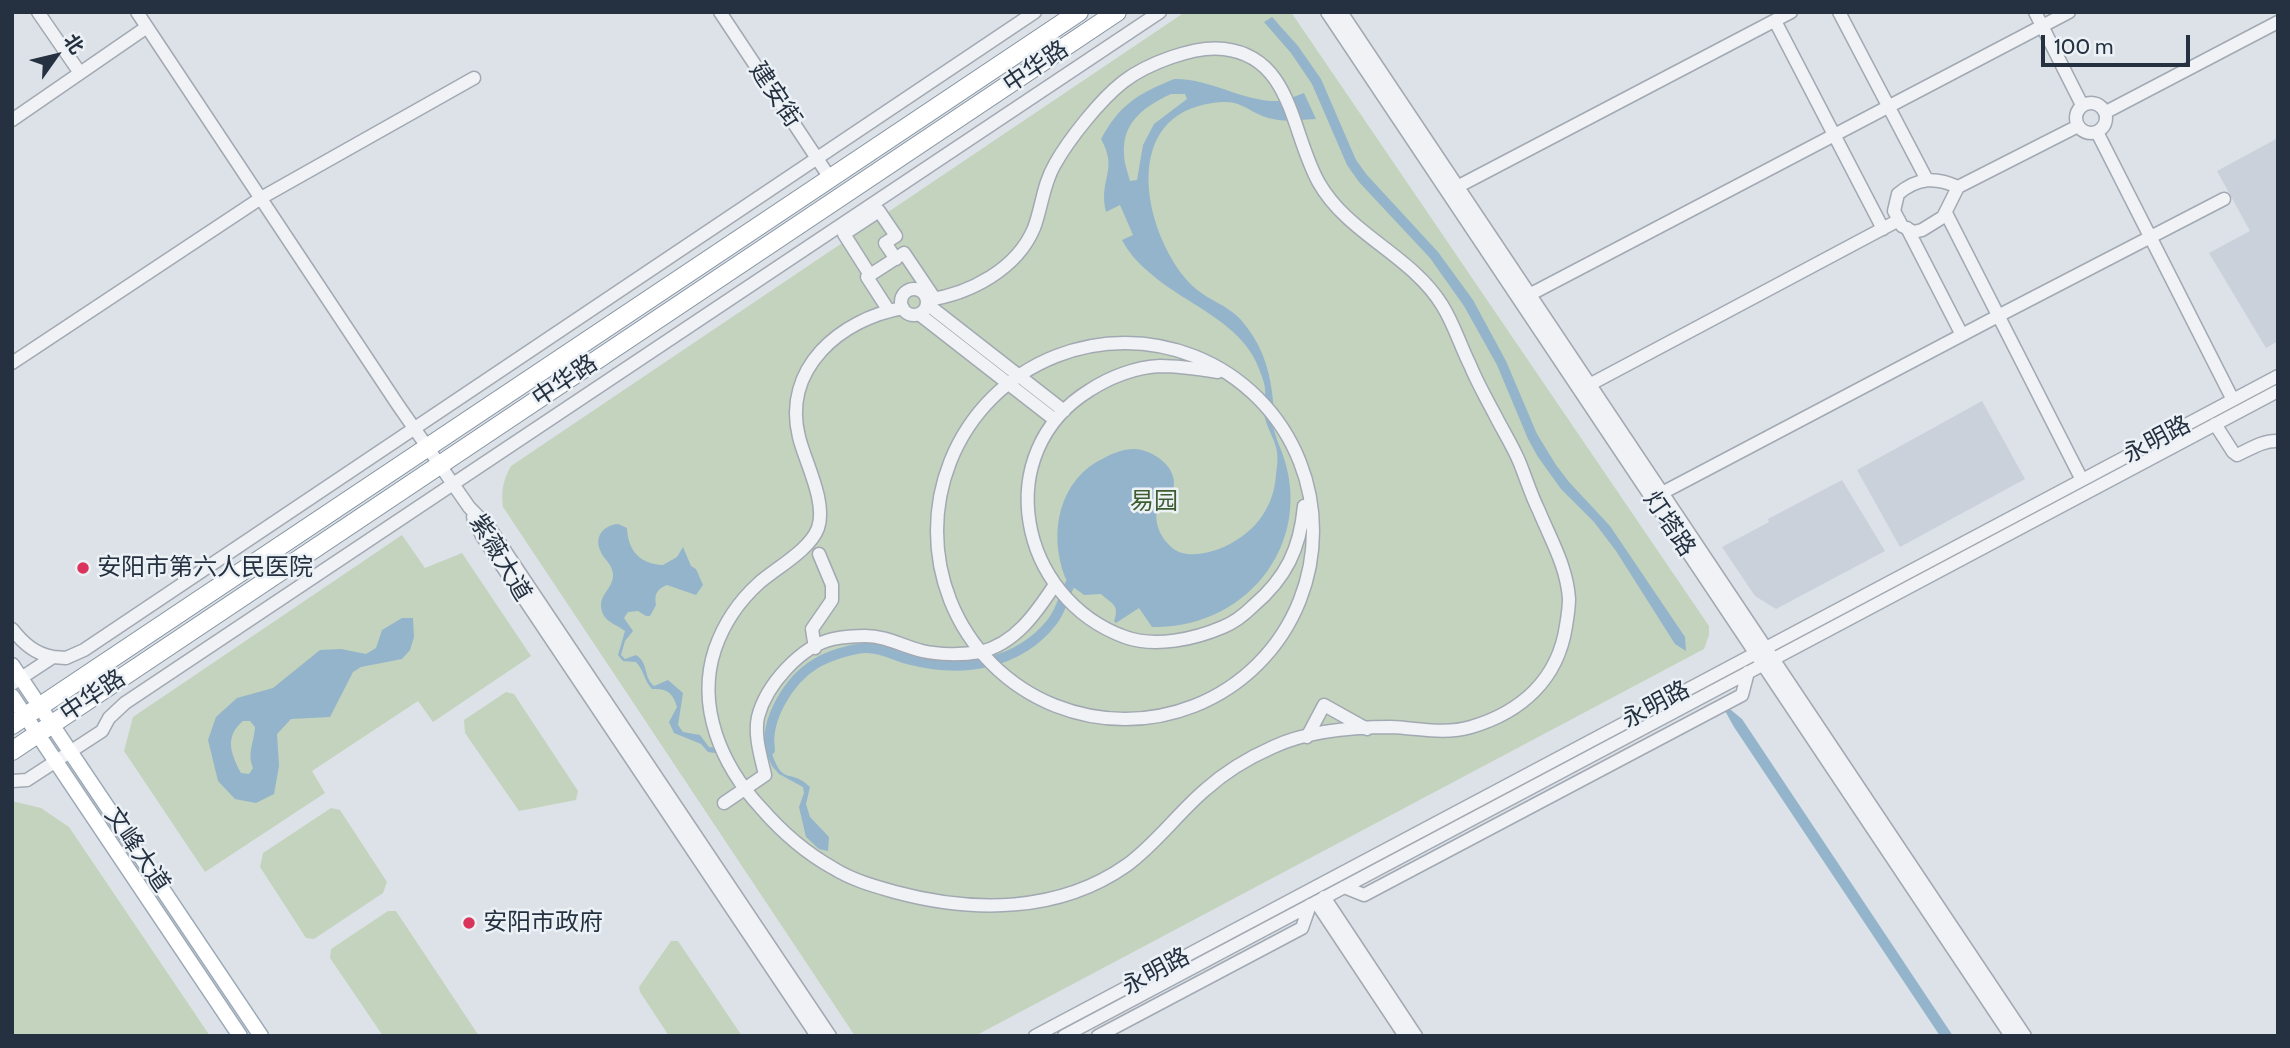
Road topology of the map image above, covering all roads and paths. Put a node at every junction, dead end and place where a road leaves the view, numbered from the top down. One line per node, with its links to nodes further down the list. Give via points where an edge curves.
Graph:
1 (38, 12): 18 (street)
2 (138, 12): 17 (street)
3 (720, 12): 27 (street, 建安街)
4 (1035, 12): 27 (street)
5 (1079, 12): 28 (highway, 中华路)
6 (1117, 12): 57 (highway, 中华路)
7 (1160, 12): 60 (street)
8 (1327, 12): 68 (street, 灯塔路)
9 (1340, 12): 30 (street, 灯塔路)
10 (1791, 12): 14 (street)
11 (1839, 12): 21 (street)
12 (2035, 12): 16 (street)
13 (2069, 12): 16 (street)
14 (1775, 21): 26 (street); 30 (street)
15 (2278, 22): 22 (street)
16 (2042, 26): 20 (street); 21 (street)
17 (147, 27): 18 (street); 32 (street)
18 (80, 73): 23 (street)
19 (474, 78): 32 (street)
20 (2082, 105): 22 (street, via 2097,103); 24 (street, via 2076,114)
21 (1888, 107): 26 (street); 29 (street)
22 (2106, 112): 25 (street, via 2106,124)
23 (12, 120)
24 (2078, 126): 25 (street, via 2088,133); 31 (street)
25 (2097, 132): 37 (street)
26 (1834, 135): 36 (street); 40 (street)
27 (817, 158): 28 (street, 建安街); 54 (street)
28 (831, 178): 56 (highway, 中华路)
29 (1927, 180): 31 (street, via 1941,179); 35 (street, via 1898,194 1894,211)
30 (1457, 187): 40 (street, 灯塔路)
31 (1958, 187): 34 (street)
32 (261, 198): 45 (street); 54 (street)
33 (2224, 200): 37 (street)
34 (1946, 213): 35 (street, via 1922,230 1914,232); 43 (street)
35 (1903, 224): 36 (street); 44 (street)
36 (1883, 229): 49 (street)
37 (2150, 237): 43 (street); 51 (street)
38 (896, 259): 39 (street); 39 (street, via 885,243 896,236 879,211 844,234); 41 (street, via 904,253)
39 (870, 275): 42 (street, via 867,277)
40 (1529, 295): 49 (street, 灯塔路)
41 (927, 304): 42 (street, via 910,314); 42 (street, via 923,292 915,288 906,291); 48 (street); 75 (street, via 973,287 1011,263 1032,233 1050,172 1077,131 1123,82 1155,64 1196,50 1226,49 1260,62 1274,75 1320,185 1347,219 1432,289 1452,320 1561,561 1570,603 1563,646 1548,677 1517,707 1469,728 1432,732)
42 (896, 309): 81 (street, via 866,318 839,335 815,357 802,379 794,404 798,437 818,498 818,528 803,549 755,586 728,617 716,643 707,676 708,703 718,740)
43 (1998, 316): 44 (street); 58 (street)
44 (1962, 335): 61 (street)
45 (12, 363)
46 (1222, 372): 48 (street, via 1178,351 1114,343 1080,347 1042,362); 52 (street, via 1158,366 1109,378 1078,397); 59 (street, via 1277,420)
47 (2278, 376): 51 (street, 永明路)
48 (1014, 380): 52 (street); 67 (street, via 999,390 970,426 949,461 936,526 951,603 970,639)
49 (1590, 385): 61 (street, 灯塔路)
50 (2278, 391): 53 (street, 永明路)
51 (2233, 400): 58 (street, 永明路)
52 (1059, 416): 64 (street, via 1031,465 1027,509 1039,558)
53 (2215, 424): 55 (street, via 2237,455); 68 (street, 永明路)
54 (415, 429): 56 (street); 69 (street, via 84,650)
55 (2278, 441)
56 (428, 447): 57 (street); 73 (highway, 中华路)
57 (440, 465): 60 (street); 74 (highway, 中华路)
58 (2082, 480): 68 (street, 永明路)
59 (1305, 482): 64 (street, via 1302,531 1293,558 1272,590 1235,622 1200,636 1166,641 1127,638 1101,625); 67 (street, via 1313,527 1299,611 1281,639 1239,680 1215,694 1154,716 1092,716 1035,697 1010,682)
60 (453, 484): 62 (street); 78 (street, via 125,703 102,731)
61 (1662, 493): 68 (street, 灯塔路)
62 (469, 507): 86 (street, 紫薇大道, via 482,536); 87 (street, 紫薇大道, via 491,530)
63 (819, 554): 66 (street, via 832,585 832,600 812,629)
64 (1062, 593): 67 (street, via 1013,636)
65 (12, 629): 69 (street, via 30,648)
66 (815, 648): 67 (street, via 831,639 867,636 896,640 922,651); 81 (street, via 801,655 772,687 758,718 758,747 765,775)
67 (982, 651)
68 (1764, 656): 83 (street, 永明路, via 1748,672); 88 (street, 永明路); 93 (street, 灯塔路); 94 (street, 灯塔路)
69 (53, 657): 71 (street)
70 (12, 665): 71 (main road, 文峰大道)
71 (17, 681): 73 (main road, 文峰大道)
72 (12, 696): 73 (main road, 文峰大道)
73 (26, 716): 74 (main road, 文峰大道)
74 (45, 729): 77 (highway, 中华路); 78 (main road, 文峰大道); 79 (main road, 文峰大道)
75 (1367, 729): 76 (street); 76 (street, via 1324,705)
76 (1307, 737): 81 (street, via 1285,741 1248,758 1205,790 1129,864 1080,890 1017,905 970,907 872,886 836,870 800,845)
77 (12, 751)
78 (71, 752): 79 (street); 85 (main road, 文峰大道)
79 (56, 761): 80 (street, via 27,780); 84 (main road, 文峰大道)
80 (12, 781)
81 (744, 790): 82 (street)
82 (724, 803)
83 (1317, 901): 89 (street, 永明路); 90 (street, via 1302,928); 91 (street); 92 (street)
84 (240, 1036)
85 (261, 1036)
86 (817, 1036)
87 (830, 1036)
88 (1035, 1036)
89 (1064, 1036)
90 (1098, 1036)
91 (1405, 1036)
92 (1416, 1036)
93 (2011, 1036)
94 (2025, 1036)

